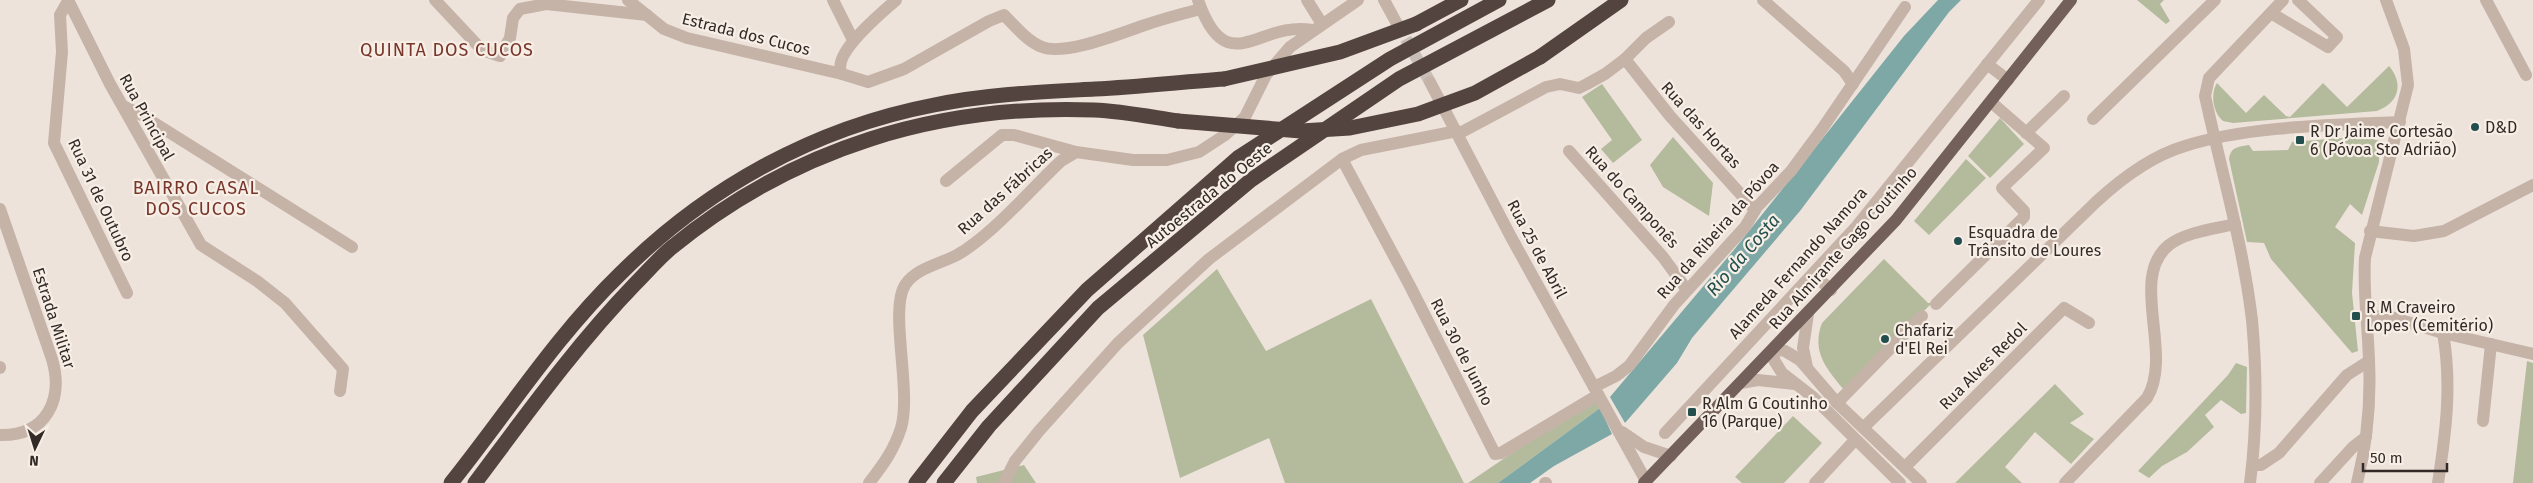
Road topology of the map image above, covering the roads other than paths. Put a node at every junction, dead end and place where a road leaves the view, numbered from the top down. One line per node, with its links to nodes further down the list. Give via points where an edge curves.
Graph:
1 (435, 0): 21 (street, via 482,50 500,56 510,38 513,18 520,9)
2 (628, 0): 25 (street, Estrada dos Cucos)
3 (833, 0): 29 (street)
4 (896, 0): 29 (street)
5 (1307, 0): 28 (street)
6 (1358, 0): 28 (street)
7 (1384, 0): 26 (street)
8 (1461, 0): 86 (highway, bridge, via 1416,24 1340,52 1224,79 1011,93 933,105 849,127 791,152 740,178 698,206 619,274 552,352)
9 (1499, 0): 89 (highway, Autoestrada do Oeste, via 1390,59 1239,157 1087,290 972,411)
10 (1548, 0): 90 (highway, Autoestrada do Oeste, via 1399,79 1251,180 1098,308 989,426)
11 (1621, 0): 87 (highway, bridge, via 1540,57 1467,96 1418,114 1350,128 1301,131 1178,121 1095,110 1001,111 929,122 871,137 746,193 670,248 612,308)
12 (1763, 0): 36 (street, via 1844,71)
13 (2039, 0): 31 (street, Alameda Fernando Namora)
14 (2071, 0): 34 (main road, Rua Almirante Gago Coutinho)
15 (2215, 0): 40 (street)
16 (2283, 0): 24 (street)
17 (2298, 0): 24 (street, via 2337,37 2328,46)
18 (2386, 0): 41 (street, via 2407,66 2408,85)
19 (2486, 0): 33 (street)
20 (68, 1): 39 (street, Rua Principal); 58 (street, Rua 31 de Outubro, via 60,14 62,52 54,144)
21 (550, 2): 25 (street)
22 (1200, 5): 28 (street, via 1211,31 1226,42 1240,43); 32 (street, via 1108,39 1074,47 1044,48 1030,42 1004,15 904,69 868,82)
23 (1905, 7): 36 (street, Rua da Ribeira da Póvoa)
24 (2271, 14): 44 (street, via 2209,78 2205,96)
25 (647, 15): 32 (street, Estrada dos Cucos, via 664,29 687,38)
26 (1396, 22)
27 (1669, 22): 30 (street, via 1646,38)
28 (1317, 27): 46 (street, via 1290,48 1266,75 1245,117 1199,152 1167,160)
29 (853, 40): 32 (street, via 840,62)
30 (1625, 59): 42 (street, via 1578,88 1560,84 1546,87); 51 (street, Rua das Hortas, via 1652,96)
31 (1987, 64): 34 (street); 55 (street, Alameda Fernando Namora, via 1856,227)
32 (842, 74)
33 (2526, 75)
34 (2008, 80): 38 (main road, Rua Almirante Gago Coutinho)
35 (1430, 82): 42 (street, Rua 25 de Abril)
36 (1853, 84): 51 (street, Rua da Ribeira da Póvoa, via 1791,171)
37 (2064, 96): 43 (street)
38 (1991, 102): 43 (street); 57 (main road, Rua Almirante Gago Coutinho, via 1896,220)
39 (123, 106): 54 (street); 72 (street, Rua Principal, via 201,246 285,303 343,369)
40 (2093, 119)
41 (2400, 122): 44 (street); 53 (street)
42 (1458, 133): 47 (street, via 1361,150); 73 (street, Rua 25 de Abril)
43 (2026, 133): 59 (street, via 2044,148 2002,188 2024,210 2024,217)
44 (2214, 138): 52 (street); 76 (street, via 2164,154 2118,182)
45 (1569, 151): 56 (street, Rua do Camponês, via 1664,257)
46 (1076, 152): 48 (street, via 1014,135 1002,135); 88 (street, Rua das Fábricas, via 1061,161 978,241 918,273 905,285 899,300 905,392 902,426 890,457)
47 (1342, 159): 73 (street, Rua 30 de Junho, via 1495,454 1501,454); 91 (street, via 1209,259 1118,342 1015,461)
48 (946, 181)
49 (2533, 184): 53 (street, via 2444,231 2414,236)
50 (0, 209): 79 (street, Estrada Militar, via 52,359 57,383 54,404 41,421 24,432)
51 (1755, 210): 56 (street, Rua da Ribeira da Póvoa, via 1746,227)
52 (2235, 224): 83 (street, via 2255,362); 95 (street, via 2182,238 2157,259 2151,284 2157,360 2155,386)
53 (2370, 231): 62 (street, via 2365,258)
54 (352, 247)
55 (1813, 274): 57 (street); 78 (street, Alameda Fernando Namora)
56 (1687, 290): 73 (street, Rua da Ribeira da Póvoa, via 1629,366)
57 (1831, 290): 60 (main road, Rua Almirante Gago Coutinho)
58 (127, 293)
59 (1936, 304)
60 (1808, 314): 66 (main road, Rua Almirante Gago Coutinho); 69 (street, via 1803,348)
61 (1922, 316): 74 (street)
62 (2365, 316): 64 (street, via 2391,317); 68 (street)
63 (2089, 323): 84 (street, Rua Alves Redol, via 2064,308)
64 (2443, 333): 65 (street); 99 (street, via 2449,373 2447,423)
65 (2491, 344): 67 (street); 75 (street)
66 (1774, 349): 69 (street, via 1794,356); 70 (main road, Rua Almirante Gago Coutinho); 71 (street, via 1778,367)
67 (2533, 354)
68 (2369, 361): 80 (street); 83 (street, via 2347,375 2279,453 2261,465)
69 (1810, 372): 71 (street); 74 (street)
70 (1741, 383): 71 (street, via 1758,380); 82 (main road, Rua Almirante Gago Coutinho)
71 (1798, 386): 81 (street)
72 (340, 392)
73 (1597, 393): 77 (street, Rua 25 de Abril)
74 (1837, 403): 76 (street)
75 (2483, 421)
76 (1864, 427): 84 (street)
77 (1619, 430): 82 (street, Rua 25 de Abril, via 1644,447); 85 (street, Rua 25 de Abril)
78 (1665, 432)
79 (0, 435)
80 (2366, 438): 97 (street, via 2353,447); 98 (street)
81 (1855, 440): 92 (street); 93 (street)
82 (1671, 456): 85 (main road, Rua Almirante Gago Coutinho)
83 (2252, 465): 96 (street)
84 (1905, 467): 94 (street)
85 (1645, 482)
86 (451, 483)
87 (475, 483)
88 (869, 483)
89 (916, 483)
90 (944, 483)
91 (1004, 483)
92 (1815, 483)
93 (1900, 483)
94 (1921, 483)
95 (2066, 483)
96 (2250, 483)
97 (2320, 483)
98 (2356, 483)
99 (2438, 483)

